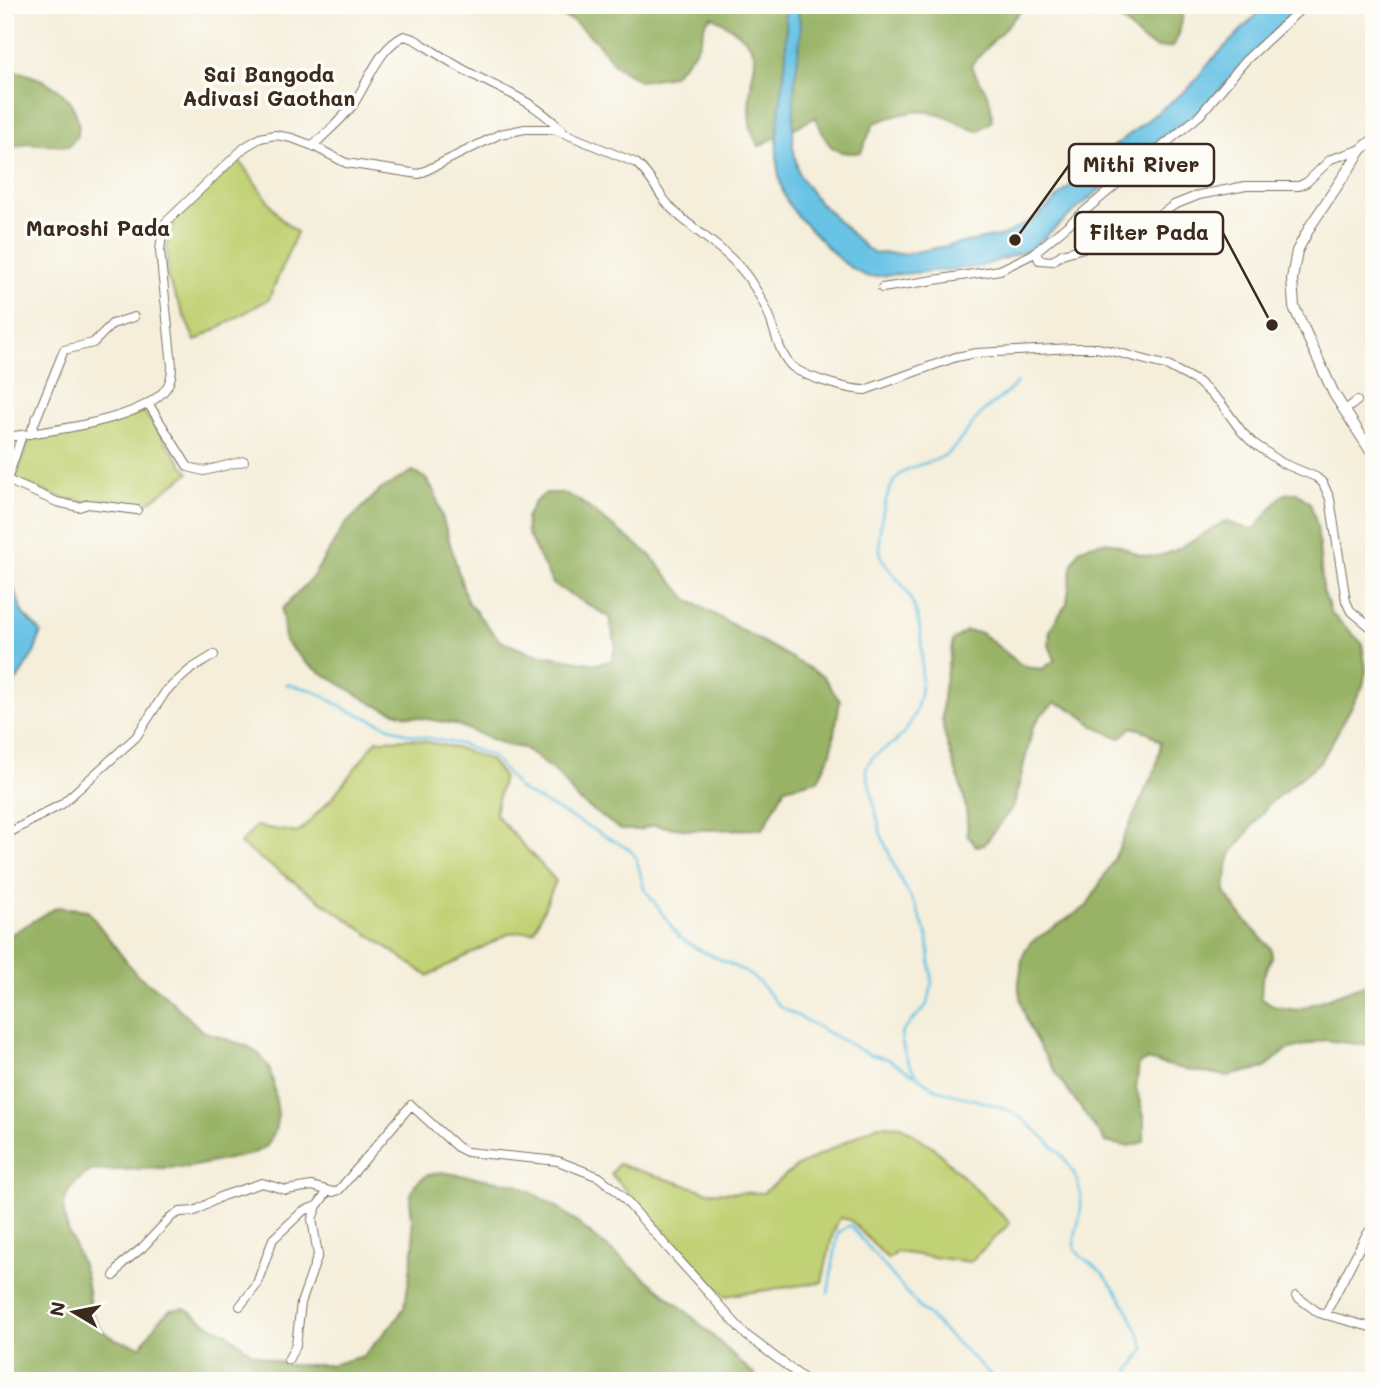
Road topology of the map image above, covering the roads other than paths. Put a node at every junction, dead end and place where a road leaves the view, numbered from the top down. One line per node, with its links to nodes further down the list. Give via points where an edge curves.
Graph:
1 (1305, 5): 6 (street, via 1245,61 1200,115)
2 (563, 131): 4 (street, via 525,129 500,134 419,174 346,163); 4 (street, via 527,101 404,36 373,69 348,111); 17 (street, via 646,171 667,204 728,254 751,280 787,360 806,375 865,390 956,357 1073,348 1116,352 1182,372 1220,401 1241,432 1265,452 1322,483 1330,499 1346,601)
3 (1374, 139): 5 (main road)
4 (313, 146): 10 (street, via 275,135 260,138 163,225 160,251 172,377 166,389)
5 (1362, 149): 6 (street, via 1331,159 1299,186 1246,186 1199,195 1174,205 1125,240 1062,254 1053,261 1039,260); 11 (main road, via 1311,225 1297,251 1292,279 1294,307)
6 (1036, 252): 7 (street, via 1000,270)
7 (883, 288)
8 (134, 317): 12 (street, via 112,324 93,343 64,350)
9 (1357, 401): 11 (street)
10 (148, 403): 12 (street, via 108,419); 15 (street, via 188,467 204,471)
11 (1344, 411): 14 (main road)
12 (26, 434): 13 (street); 16 (street, via 7,480 57,502)
13 (5, 437)
14 (1374, 456)
15 (244, 461)
16 (137, 510)
17 (1374, 630)
18 (214, 655): 19 (street, via 172,685 136,737 62,804)
19 (5, 835)
20 (328, 1191): 21 (street); 23 (street, via 312,1186 286,1190 262,1183 195,1211 180,1212); 29 (street, via 339,1189 411,1105 467,1152 538,1158 579,1168 617,1191 746,1335)
21 (317, 1206): 25 (street, via 303,1211 273,1238 256,1286); 28 (street, via 312,1219 318,1255 301,1303 296,1345)
22 (1374, 1225): 26 (street)
23 (114, 1276)
24 (1296, 1296): 26 (street)
25 (240, 1306)
26 (1325, 1315): 27 (street)
27 (1374, 1328)
28 (288, 1360)
29 (807, 1381)

